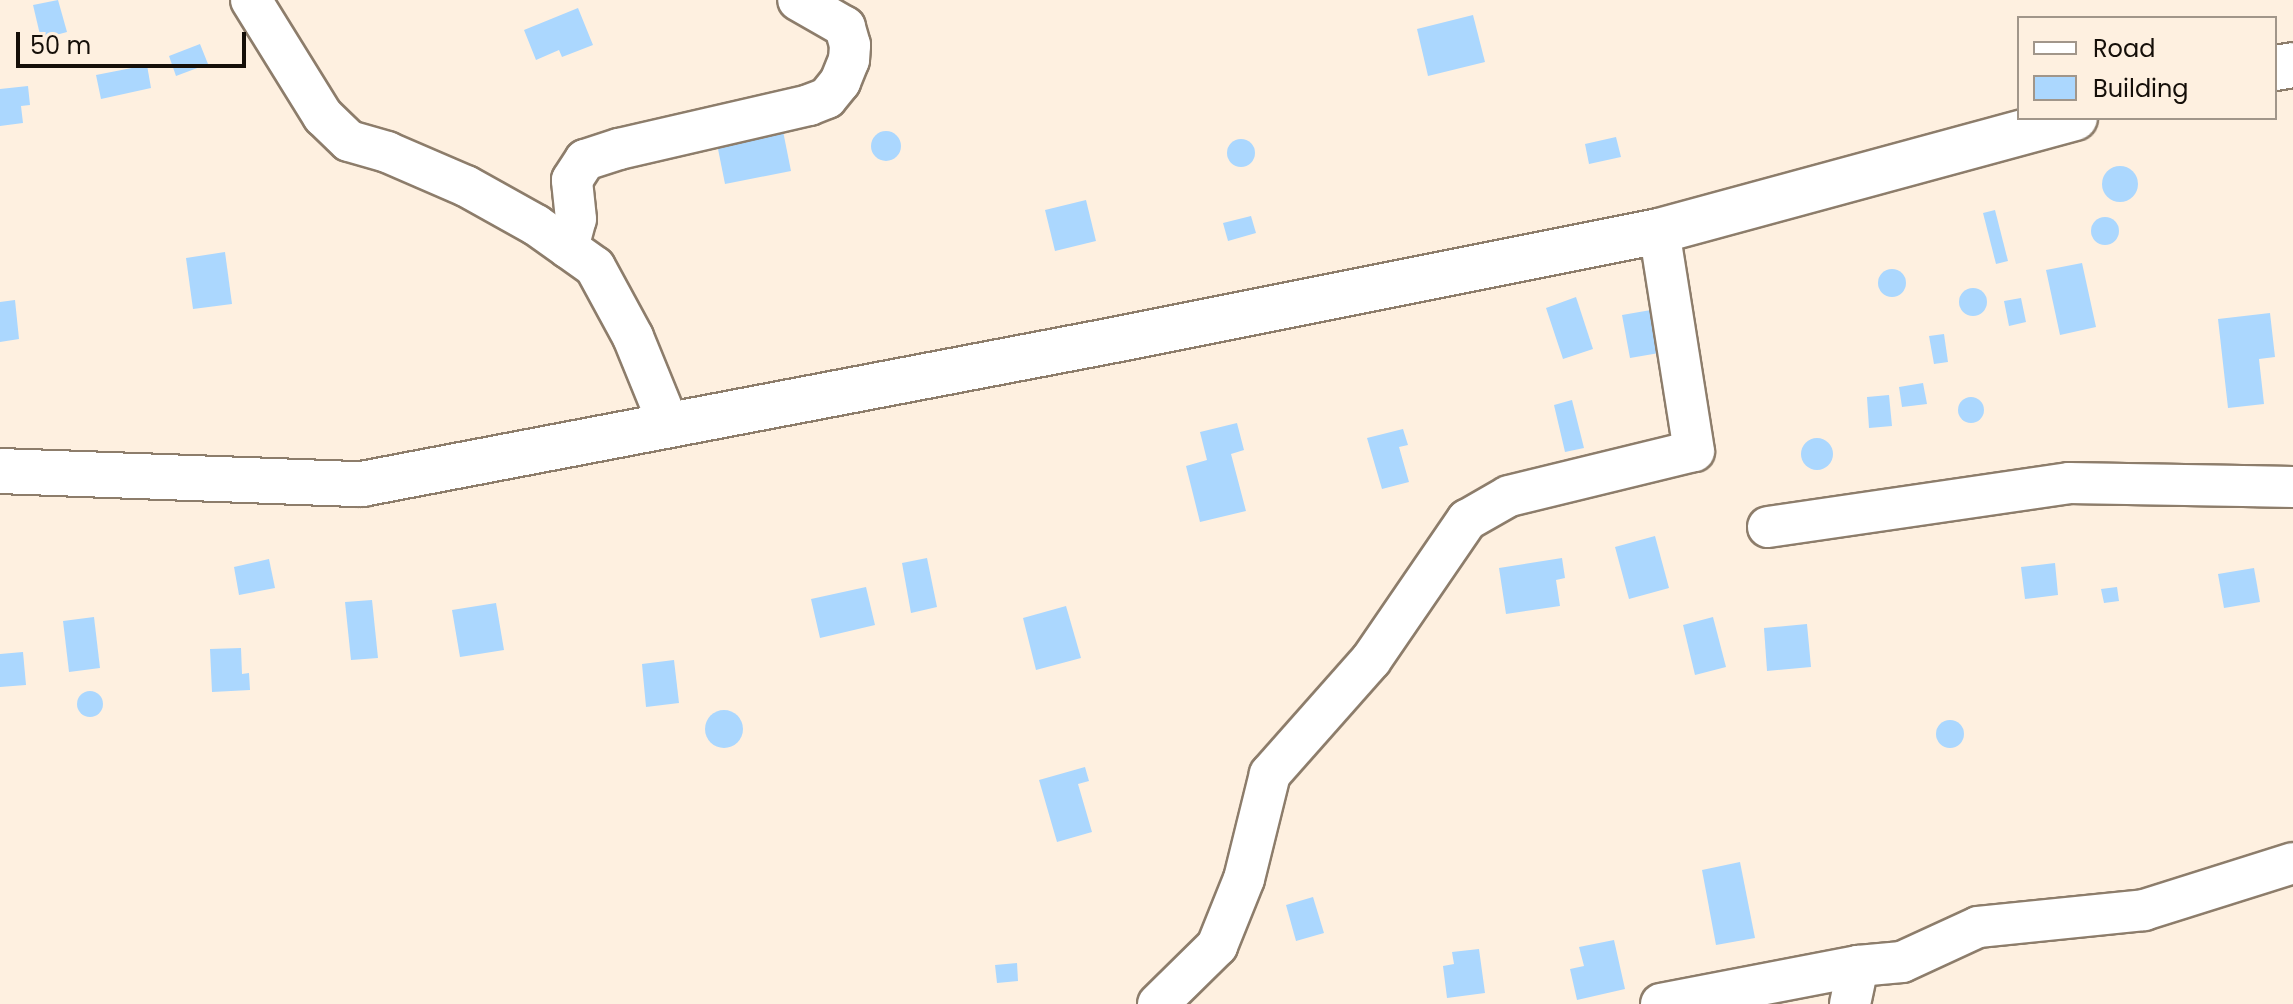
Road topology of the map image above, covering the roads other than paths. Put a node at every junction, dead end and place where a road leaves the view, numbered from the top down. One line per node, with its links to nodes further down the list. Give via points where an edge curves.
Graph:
1 (251, 0): 5 (street, via 323,116 349,141 466,186)
2 (798, 0): 5 (street, via 845,27 849,60 827,98 585,160 572,180 576,219)
3 (2068, 120): 4 (main road)
4 (1659, 231): 6 (main road); 12 (street, via 1694,451 1509,496 1467,520 1371,660 1270,774 1244,879 1217,946)
5 (568, 248): 6 (street, via 595,267 633,337)
6 (669, 425): 7 (main road, via 362,484)
7 (0, 471)
8 (2293, 487): 9 (street, via 2069,483)
9 (1768, 527)
10 (2293, 863): 11 (street, via 2144,910 1978,927)
11 (1854, 985): 13 (street)
12 (1158, 1004)
13 (1661, 1004)

